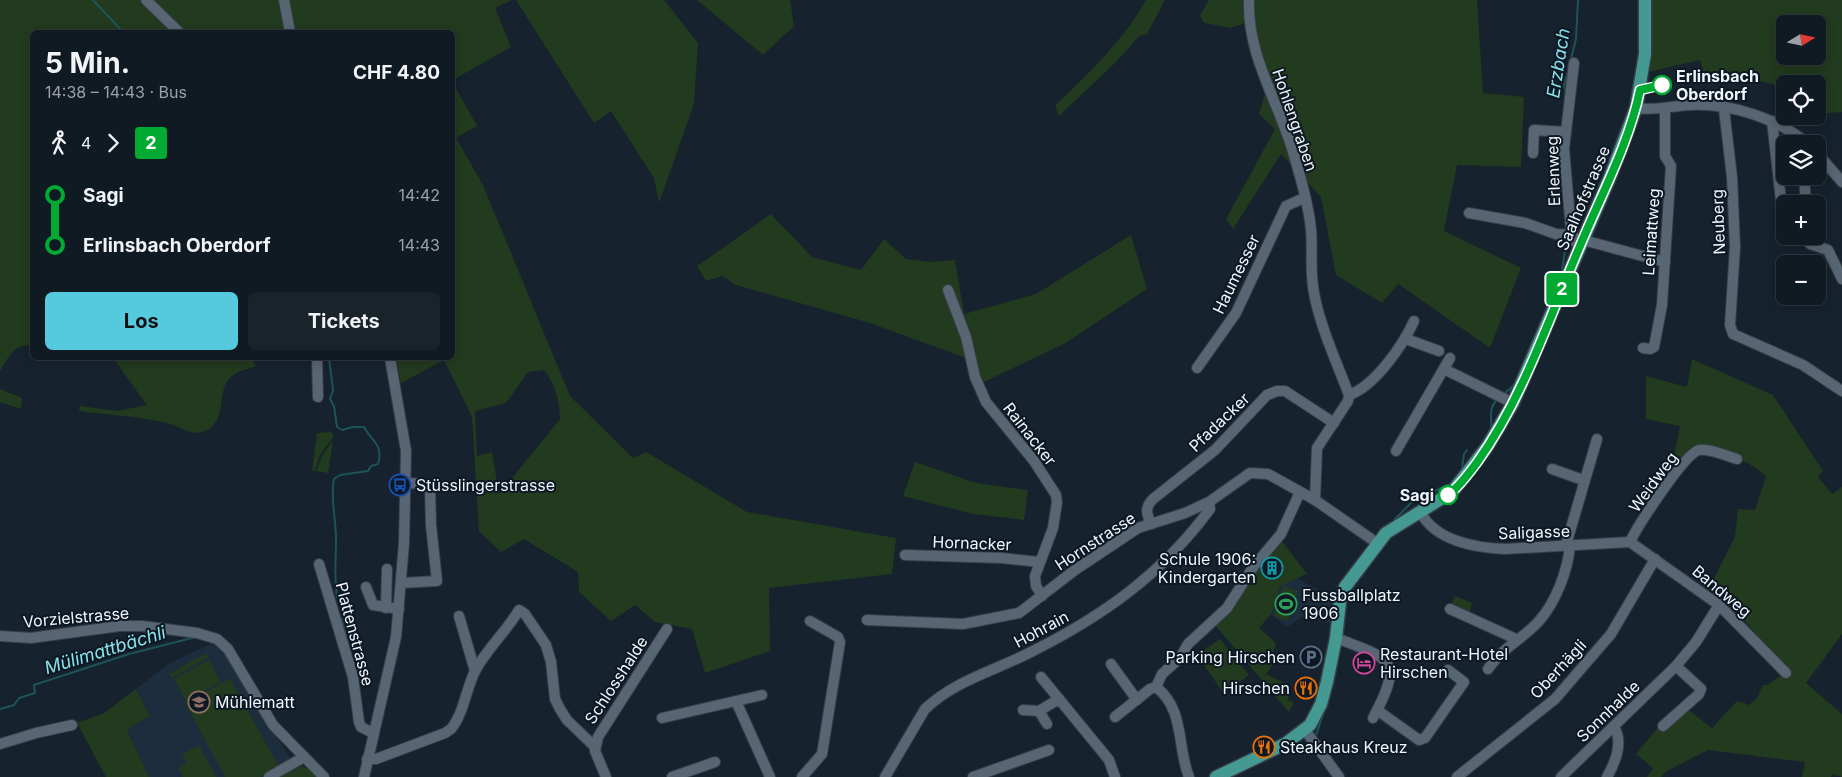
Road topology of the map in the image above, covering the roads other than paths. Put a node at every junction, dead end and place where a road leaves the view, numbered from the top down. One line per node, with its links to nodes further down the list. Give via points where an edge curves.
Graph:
1 (146, 0): 5 (street)
2 (284, 0): 6 (street)
3 (1249, 0): 18 (street, Hohlengraben, via 1248,19 1258,56 1293,152)
4 (1645, 0): 8 (main road, Saalhofstrasse, via 1645,54)
5 (177, 30)
6 (290, 30)
7 (1574, 63): 12 (street, Erlenweg)
8 (1636, 108): 9 (street); 20 (main road, Saalhofstrasse)
9 (1665, 108): 10 (street, via 1691,105); 22 (street, Leimattweg, via 1665,156 1671,166)
10 (1724, 109): 11 (street); 34 (street, Neuberg, via 1732,177 1735,247 1730,325 1733,334 1803,365)
11 (1772, 121): 13 (street); 17 (street)
12 (1566, 132): 14 (street, via 1534,130); 20 (street, Erlenweg, via 1565,175)
13 (1796, 135)
14 (1533, 153)
15 (1826, 163): 16 (street)
16 (1842, 182)
17 (1780, 195)
18 (1304, 198): 32 (street, Haumesser, via 1286,206 1236,313); 35 (street, Hohlengraben, via 1311,230 1310,270 1315,300)
19 (1469, 213): 20 (street, via 1525,223)
20 (1579, 240): 22 (street); 37 (main road, Saalhofstrasse)
21 (1813, 245): 23 (street, via 1828,250)
22 (1664, 262): 27 (street, Leimattweg, via 1662,305 1654,347)
23 (1842, 279)
24 (948, 290): 55 (street, Rainacker, via 986,402 1034,460 1056,495 1053,528)
25 (1414, 321): 26 (street)
26 (1406, 339): 28 (street); 35 (street, via 1366,387)
27 (1643, 348)
28 (1439, 351)
29 (1450, 358): 33 (street)
30 (317, 360): 36 (street)
31 (390, 360): 44 (street, via 405,444)
32 (1197, 368)
33 (1444, 369): 37 (street); 40 (street)
34 (1842, 390)
35 (1349, 395): 38 (street)
36 (318, 397)
37 (1513, 404): 48 (main road, Saalhofstrasse, via 1463,480 1452,492)
38 (1334, 423): 46 (street, via 1317,448); 49 (street, Pfadacker, via 1285,391 1268,395 1215,450 1153,498 1147,505)
39 (1597, 439): 43 (street)
40 (1396, 451)
41 (1737, 458): 50 (street, Weidweg, via 1704,450 1695,452 1661,492)
42 (1552, 469): 43 (street)
43 (1583, 480): 52 (street)
44 (407, 483): 58 (street); 58 (street, via 426,484 430,488 436,581)
45 (1300, 492): 46 (street, Hornstrasse); 47 (street, Hornstrasse, via 1268,474 1250,473); 79 (street, via 1281,534 1254,566 1227,608 1193,639 1180,658 1162,674)
46 (1316, 500): 51 (street, Hornstrasse)
47 (1209, 502): 49 (street, Hornstrasse); 107 (street, Hohrain, via 1210,508 1190,536 1131,592 1109,608 1031,652 951,688 932,703 925,709)
48 (1421, 513): 51 (main road, Saalhofstrasse, via 1393,528); 52 (street, Saligasse, via 1426,523 1450,538 1485,548)
49 (1151, 524): 60 (street, Hornstrasse, via 1110,545)
50 (1630, 542): 52 (street, Saligasse); 54 (street)
51 (1377, 543): 70 (main road, Saalhofstrasse, via 1342,594)
52 (1568, 545): 71 (street, via 1565,570 1553,599 1540,621)
53 (905, 556): 55 (street, Hornacker)
54 (1655, 559): 61 (street, Bandweg); 113 (street, Oberhägli, via 1611,634 1555,698)
55 (1039, 562): 60 (street, Rainacker, via 1034,576)
56 (318, 564): 93 (street, Plattenstrasse, via 353,677 358,722)
57 (387, 569): 62 (street)
58 (402, 583): 63 (street)
59 (366, 587): 62 (street, via 373,605)
60 (1042, 596): 66 (street, Hornstrasse, via 1019,613 963,624)
61 (1719, 604): 73 (street, Sonnhalde, via 1696,642); 77 (street, Bandweg)
62 (386, 608): 63 (street)
63 (400, 609): 93 (street)
64 (1450, 610): 71 (street)
65 (459, 616): 76 (street)
66 (866, 620)
67 (810, 621): 106 (street, via 838,637 840,642 822,754)
68 (667, 629): 95 (street, Schlosshalde, via 602,728)
69 (0, 636): 97 (street, Vorzielstrasse, via 31,638 142,626 197,632 217,639 228,649 273,725)
70 (1336, 638): 75 (street, via 1387,661 1391,669 1390,683 1375,714 1419,740 1425,738 1464,682); 92 (main road, Saalhofstrasse, via 1320,704)
71 (1516, 639): 74 (street)
72 (1111, 664): 82 (street)
73 (1676, 666): 90 (street, via 1701,689 1700,694); 91 (street, Sonnhalde)
74 (1488, 669)
75 (1448, 670)
76 (475, 671): 95 (street, via 519,610 546,644 555,699 560,709); 98 (street, via 449,731 376,759)
77 (1786, 673)
78 (1042, 677): 81 (street)
79 (1156, 687): 82 (street); 110 (street, via 1178,722)
80 (762, 695): 83 (street)
81 (1059, 699): 85 (street); 109 (street, via 1109,760)
82 (1137, 700): 86 (street)
83 (736, 701): 87 (street); 105 (street)
84 (1023, 710): 85 (street)
85 (1039, 711): 88 (street)
86 (1115, 717)
87 (662, 718)
88 (1047, 724)
89 (72, 725): 94 (street)
90 (1663, 726)
91 (1614, 727): 114 (street, Sonnhalde); 115 (street, via 1618,735 1617,755)
92 (1305, 730): 111 (main road, via 1285,744); 112 (street)
93 (373, 733): 98 (street)
94 (0, 744)
95 (594, 747): 103 (street, Schlosshalde)
96 (1049, 750): 108 (street)
97 (304, 757): 100 (street); 101 (street, Vorzielstrasse)
98 (367, 759): 102 (street)
99 (715, 762): 104 (street)
100 (269, 777)
101 (324, 777)
102 (364, 777)
103 (606, 777)
104 (672, 777)
105 (770, 777)
106 (802, 777)
107 (885, 777)
108 (974, 777)
109 (1115, 777)
110 (1189, 777)
111 (1216, 777)
112 (1339, 777)
113 (1457, 777)
114 (1561, 777)
115 (1607, 777)

